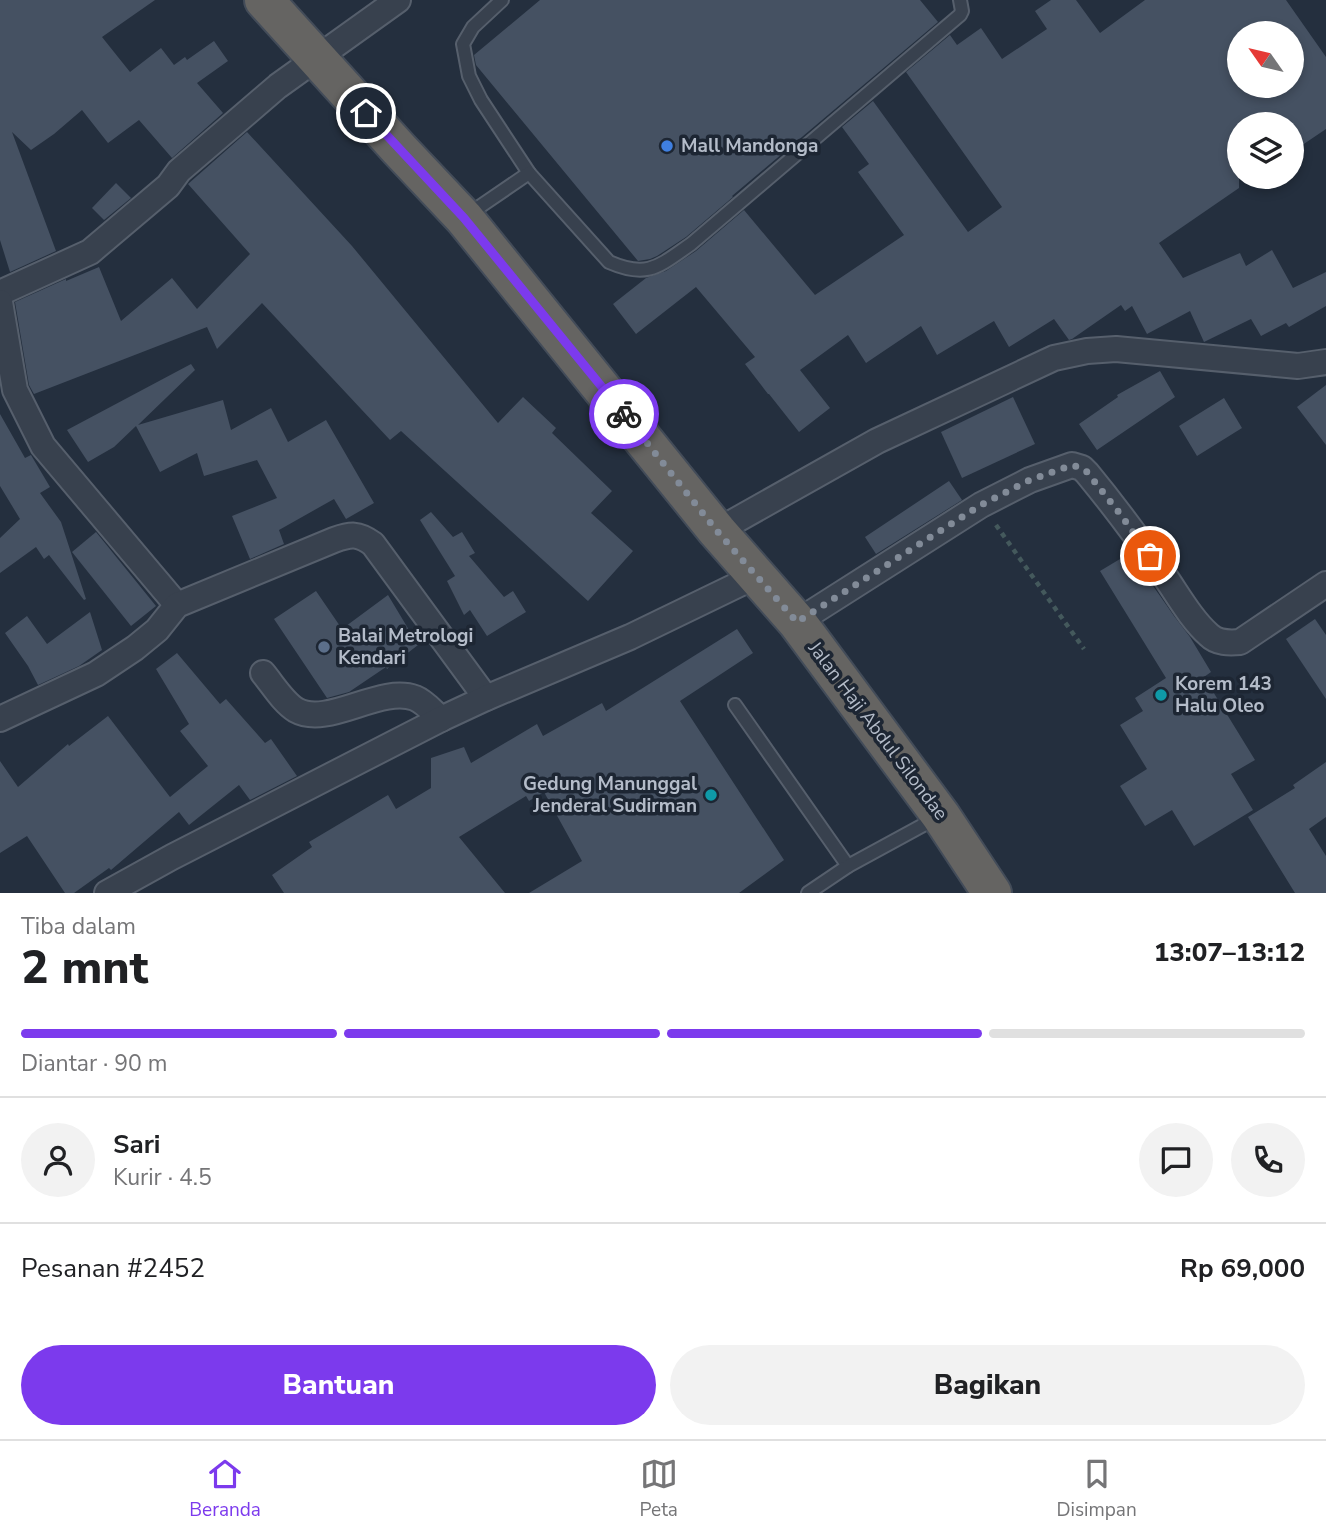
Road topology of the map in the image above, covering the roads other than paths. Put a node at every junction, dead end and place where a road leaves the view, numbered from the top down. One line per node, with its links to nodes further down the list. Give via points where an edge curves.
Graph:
1 (264, 0): 5 (highway, Jalan Haji Abdul Silondae)
2 (398, 0): 5 (street)
3 (502, 0): 6 (lane, via 473,27 463,44 464,55 481,100)
4 (960, 0): 6 (lane, via 960,15 691,244 659,266 642,271 609,262)
5 (317, 59): 7 (highway, Jalan Haji Abdul Silondae); 8 (street, via 278,86 90,252)
6 (529, 173): 7 (lane)
7 (464, 218): 11 (highway, Jalan Haji Abdul Silondae)
8 (0, 293)
9 (0, 302): 14 (street, via 15,390 43,446)
10 (1326, 362): 11 (street, via 1298,366 1116,349 1054,358 877,441)
11 (717, 531): 12 (highway, Jalan Haji Abdul Silondae)
12 (756, 576): 15 (highway, Jalan Haji Abdul Silondae); 17 (street, via 631,637)
13 (1324, 588): 15 (street, via 1240,642 1216,641 1121,515 1082,468 1072,465 981,505)
14 (177, 606): 17 (street, via 334,540 360,535 373,544); 19 (street, via 157,630 96,674)
15 (797, 622): 21 (highway, Jalan Haji Abdul Silondae)
16 (263, 673): 20 (street, via 296,710 310,714 396,696 422,702)
17 (486, 698): 20 (street)
18 (736, 705): 22 (lane)
19 (0, 719)
20 (441, 719): 23 (street)
21 (941, 816): 22 (lane); 25 (highway, Jalan Haji Abdul Silondae)
22 (848, 866): 24 (lane)
23 (107, 893)
24 (808, 893)
25 (992, 893)

